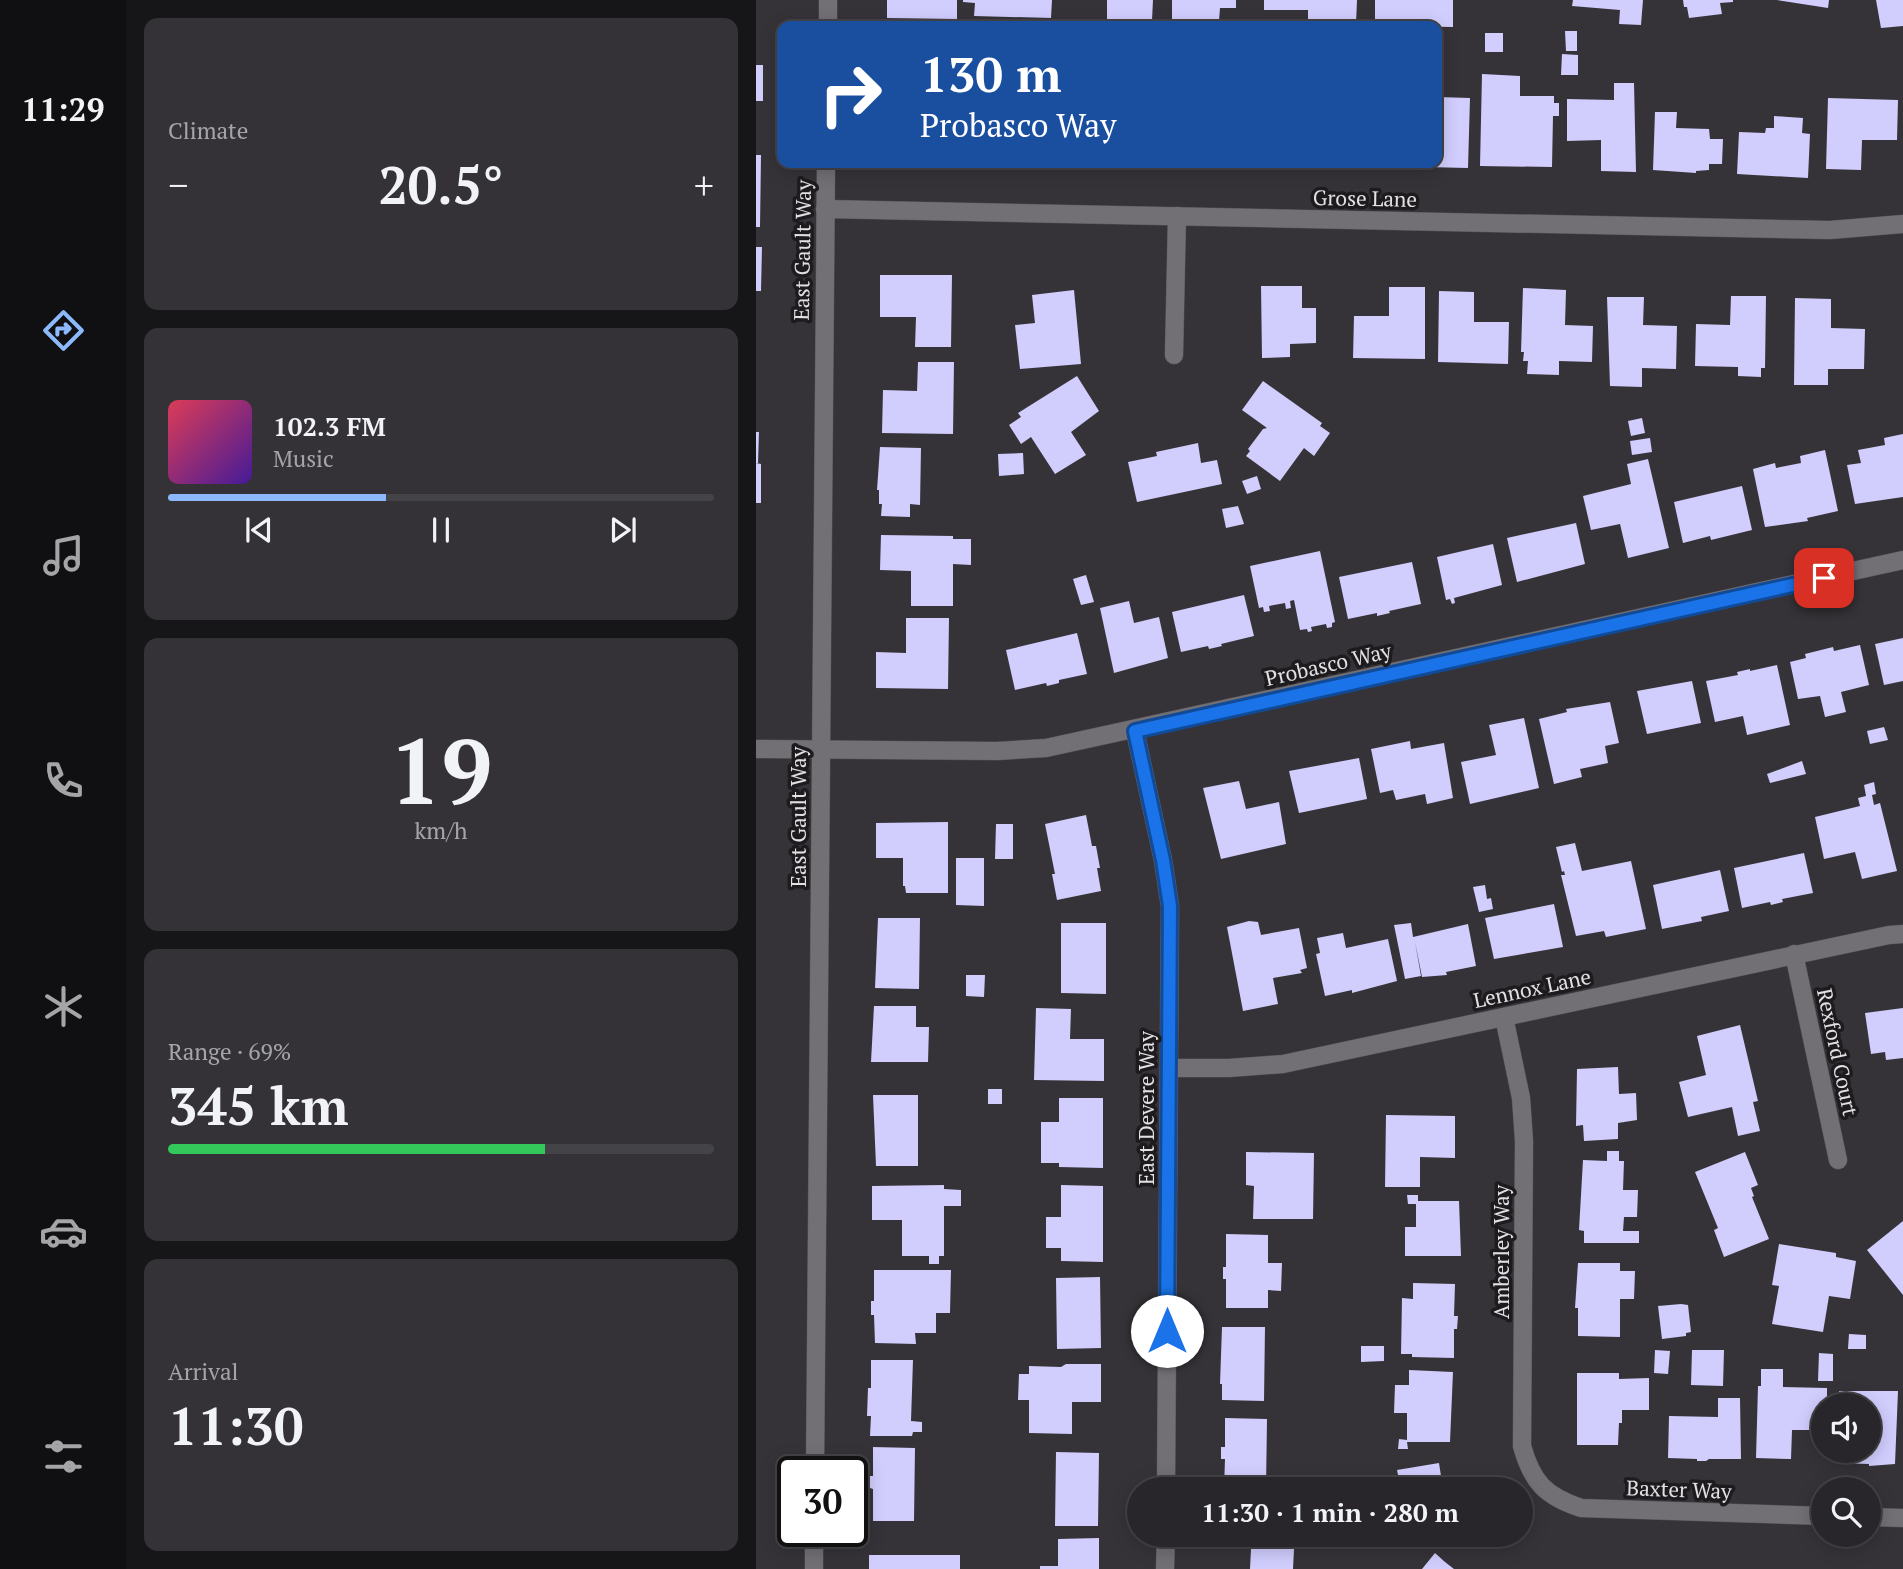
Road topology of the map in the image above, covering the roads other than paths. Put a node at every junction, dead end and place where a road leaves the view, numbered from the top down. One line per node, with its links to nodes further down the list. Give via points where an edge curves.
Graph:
1 (828, 0): 2 (street)
2 (828, 21)
3 (826, 168): 4 (street, East Gault Way)
4 (825, 209): 5 (street, Grose Lane); 11 (street, East Gault Way)
5 (1177, 216): 6 (street, Grose Lane, via 1830,230); 7 (street)
6 (1903, 224)
7 (1174, 355)
8 (1903, 560): 9 (street, Probasco Way)
9 (1135, 731): 11 (street, Probasco Way, via 1046,748 997,751); 15 (street, East Devere Way, via 1170,906)
10 (756, 749): 11 (street, Probasco Way)
11 (821, 750): 17 (street, East Gault Way)
12 (1903, 934): 13 (street, Lennox Lane)
13 (1794, 954): 14 (street, Lennox Lane); 16 (street, Rexford Court)
14 (1504, 1017): 15 (street, Lennox Lane, via 1283,1064); 19 (street, Amberley Way, via 1521,1098 1524,1142 1522,1446)
15 (1169, 1068): 18 (street, East Devere Way)
16 (1838, 1160)
17 (815, 1456)
18 (1166, 1477)
19 (1539, 1486): 20 (street, Baxter Way, via 1559,1501 1581,1508)
20 (1811, 1516)
21 (1881, 1517): 22 (street)
22 (1903, 1518)
23 (814, 1547): 25 (street)
24 (1166, 1547): 26 (street)
25 (814, 1569)
26 (1165, 1569)

